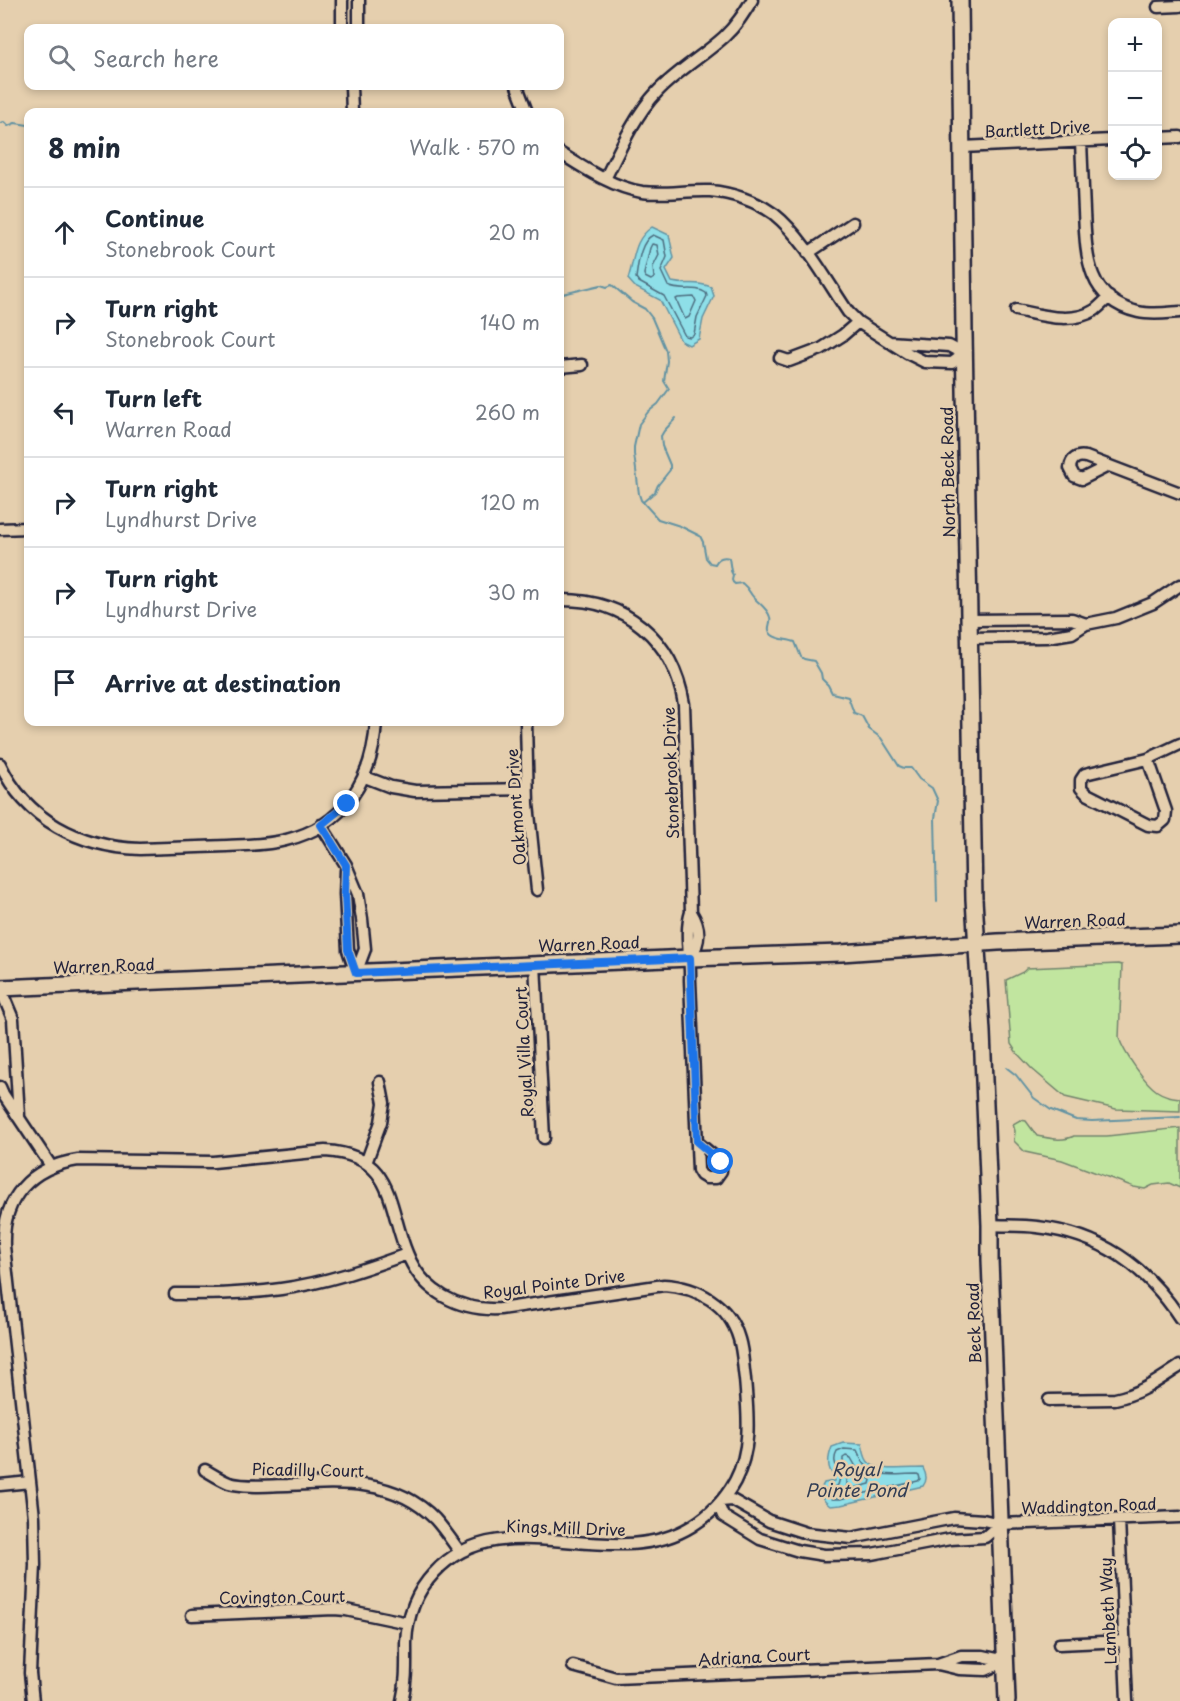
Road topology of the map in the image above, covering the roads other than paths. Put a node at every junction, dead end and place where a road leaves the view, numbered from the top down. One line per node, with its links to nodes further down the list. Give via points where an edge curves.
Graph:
1 (342, 0): 7 (street)
2 (359, 0): 8 (street)
3 (752, 0): 19 (street, via 725,36 652,97)
4 (960, 0): 17 (main road, North Beck Road)
5 (1180, 6): 6 (street)
6 (1158, 7)
7 (342, 24)
8 (359, 24)
9 (351, 90): 11 (street)
10 (519, 90): 12 (street)
11 (352, 108)
12 (525, 108)
13 (1180, 137): 14 (street)
14 (1162, 138)
15 (1108, 140): 16 (street, Bartlett Drive)
16 (1081, 142): 17 (street, Bartlett Drive); 22 (street, via 1087,257 1095,280)
17 (963, 147): 27 (main road, North Beck Road)
18 (564, 155): 19 (street)
19 (605, 179): 21 (street, via 643,192 711,191 741,197 772,213)
20 (853, 223): 21 (street)
21 (808, 253): 25 (street)
22 (1109, 297): 23 (street, via 1094,310 1070,318); 24 (street, via 1137,311)
23 (1016, 310)
24 (1180, 312)
25 (858, 322): 26 (street); 28 (street, via 821,349 789,360)
26 (889, 342): 27 (street, via 949,346); 27 (street, via 925,362 952,363)
27 (964, 354): 37 (main road, North Beck Road)
28 (780, 357)
29 (582, 365): 30 (street)
30 (564, 367)
31 (1108, 466): 32 (street)
32 (1180, 494)
33 (24, 528): 34 (street)
34 (0, 529)
35 (1180, 585): 38 (street, via 1132,612)
36 (564, 600): 52 (street, Stonebrook Drive, via 597,603 629,617 657,641 674,667 684,704)
37 (969, 620): 38 (street, via 1072,619); 39 (main road, North Beck Road)
38 (1086, 624): 39 (street, via 1072,633 1047,636)
39 (969, 638): 51 (main road, North Beck Road)
40 (376, 726): 45 (street)
41 (526, 726): 46 (street, Oakmont Drive)
42 (1180, 744): 43 (street)
43 (1148, 759): 43 (street, via 1166,812 1165,820 1158,826 1148,825 1081,788 1082,777 1088,773)
44 (0, 764): 47 (street, via 18,794 44,818 71,835 104,846 140,849 274,843)
45 (364, 777): 46 (street, via 415,791); 47 (street, via 347,804)
46 (527, 789): 49 (street, Oakmont Drive)
47 (321, 825): 48 (street)
48 (346, 865): 54 (street, via 348,950); 54 (street, via 358,894 362,919 364,949)
49 (537, 890)
50 (1180, 935): 51 (main road, Warren Road)
51 (977, 944): 52 (main road, Warren Road); 63 (main road, Beck Road)
52 (690, 958): 53 (main road, Warren Road); 60 (street, Stonebrook Drive)
53 (535, 964): 54 (main road, Warren Road); 59 (street, Royal Villa Court)
54 (356, 973): 55 (main road, Warren Road)
55 (0, 988): 58 (street, via 13,1019)
56 (380, 1082): 61 (street, via 384,1103 381,1122)
57 (0, 1087): 58 (street)
58 (18, 1116): 62 (street)
59 (544, 1138)
60 (697, 1142)
61 (366, 1163): 62 (street, Royal Pointe Drive, via 346,1154 325,1151 213,1162 78,1160); 64 (street, Royal Pointe Drive, via 388,1190)
62 (51, 1166): 70 (street, via 19,1192 8,1211 3,1232)
63 (990, 1225): 66 (street, via 1054,1229 1102,1245 1147,1277); 81 (main road, Beck Road)
64 (407, 1254): 65 (street, via 352,1274 283,1289); 72 (street, Royal Pointe Drive, via 434,1290 452,1301 476,1308 500,1309 663,1285 691,1289 713,1301 729,1318 739,1338 749,1418 745,1457)
65 (175, 1294)
66 (1180, 1318)
67 (1180, 1366): 68 (street, via 1145,1389 1123,1397)
68 (1049, 1400)
69 (205, 1470): 84 (street, Picadilly Court, via 228,1482 257,1486 341,1483 385,1489 427,1512)
70 (30, 1482): 71 (street); 91 (street, via 36,1550 30,1673)
71 (0, 1485)
72 (732, 1487): 73 (street, Royal Pointe Drive); 74 (street)
73 (721, 1501): 74 (street); 75 (street, Kings Mill Drive); 76 (street)
74 (735, 1501): 79 (street, Waddington Road)
75 (709, 1514): 76 (street); 84 (street, Kings Mill Drive, via 684,1532 648,1544 505,1539)
76 (723, 1516): 82 (street, Waddington Road)
77 (1180, 1517): 78 (street, Waddington Road)
78 (1119, 1520): 81 (street, Waddington Road); 87 (street, Lambeth Way)
79 (769, 1521): 80 (street, Waddington Road, via 806,1533 851,1538); 82 (street)
80 (933, 1521): 81 (street, Waddington Road, via 954,1518); 83 (street)
81 (1000, 1524): 83 (street, Waddington Road, via 985,1537); 89 (main road, Beck Road)
82 (760, 1539): 83 (street, Waddington Road, via 824,1555 891,1552)
83 (938, 1541)
84 (460, 1552): 86 (street, Kings Mill Drive, via 425,1583)
85 (192, 1615): 86 (street, Covington Court, via 334,1609)
86 (408, 1623): 92 (street, Kings Mill Drive)
87 (1124, 1641): 88 (street); 94 (street, Lambeth Way)
88 (1059, 1644)
89 (1006, 1661): 90 (street, Adriana Court, via 986,1670 938,1664 616,1678); 93 (main road, Beck Road)
90 (573, 1666)
91 (33, 1701)
92 (402, 1701)
93 (1007, 1701)
94 (1127, 1701)

